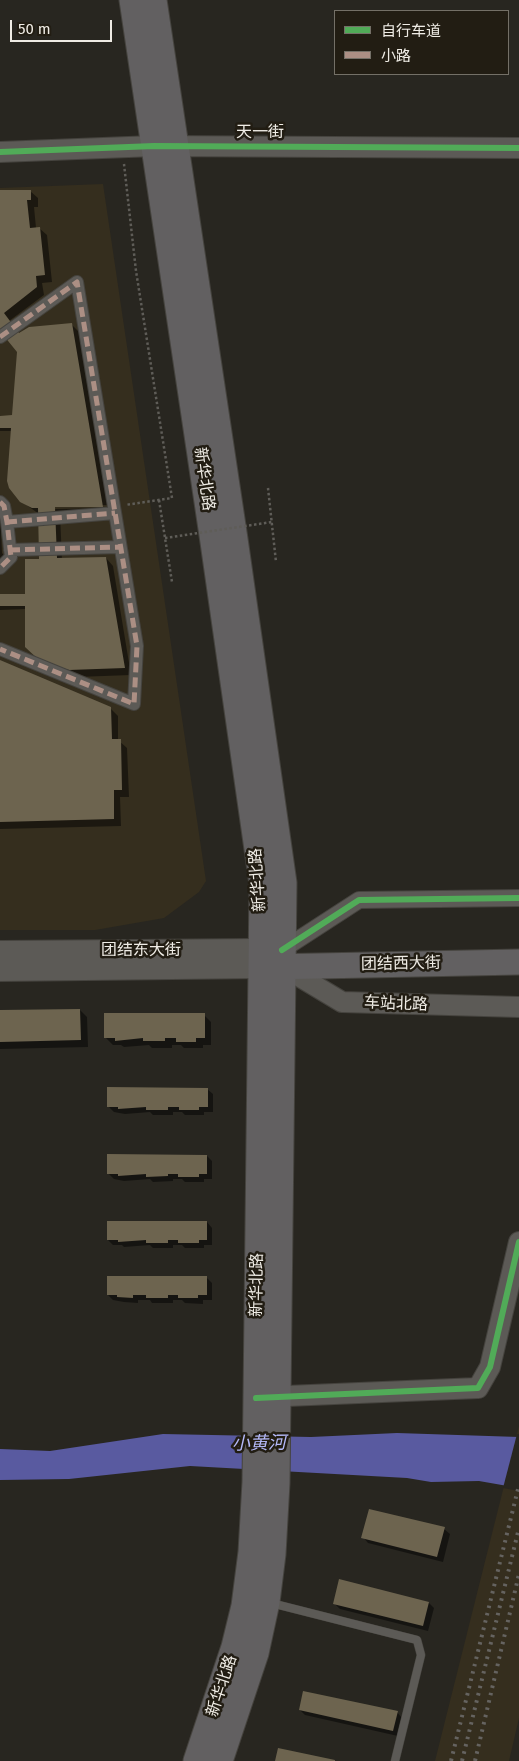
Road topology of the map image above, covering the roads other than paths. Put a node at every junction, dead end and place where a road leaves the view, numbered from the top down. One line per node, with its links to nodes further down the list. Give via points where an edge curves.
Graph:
1 (132, 0): 3 (main road, 新华北路)
2 (154, 0): 3 (main road, 新华北路)
3 (165, 146): 4 (street, 天一街); 5 (street, 天一街); 17 (main road, 新华北路, via 284,883)
4 (519, 148)
5 (0, 152)
6 (0, 337): 8 (street, via 77,282)
7 (0, 502): 9 (street)
8 (114, 510): 9 (street); 10 (street)
9 (7, 522): 11 (street)
10 (120, 548): 11 (street); 13 (street, via 136,646 134,704)
11 (10, 550): 12 (street, via 11,557)
12 (0, 568)
13 (0, 649)
14 (519, 898): 17 (street, via 359,900)
15 (519, 950): 17 (main road, 团结西大街)
16 (0, 952): 17 (main road, 团结东大街)
17 (271, 958): 18 (main road, 团结西大街); 19 (main road, 团结东大街); 20 (street, 车站北路, via 342,1002); 22 (main road, 新华北路)
18 (519, 962)
19 (0, 970)
20 (519, 1007)
21 (519, 1242): 22 (street, via 490,1368 478,1388)
22 (267, 1397): 23 (main road, 新华北路, via 266,1482 273,1554)
23 (256, 1600): 24 (main road, 新华北路, via 232,1654); 25 (main road, 新华北路, via 250,1674); 26 (lane, via 417,1640 421,1655)
24 (196, 1761)
25 (220, 1761)
26 (395, 1761)

